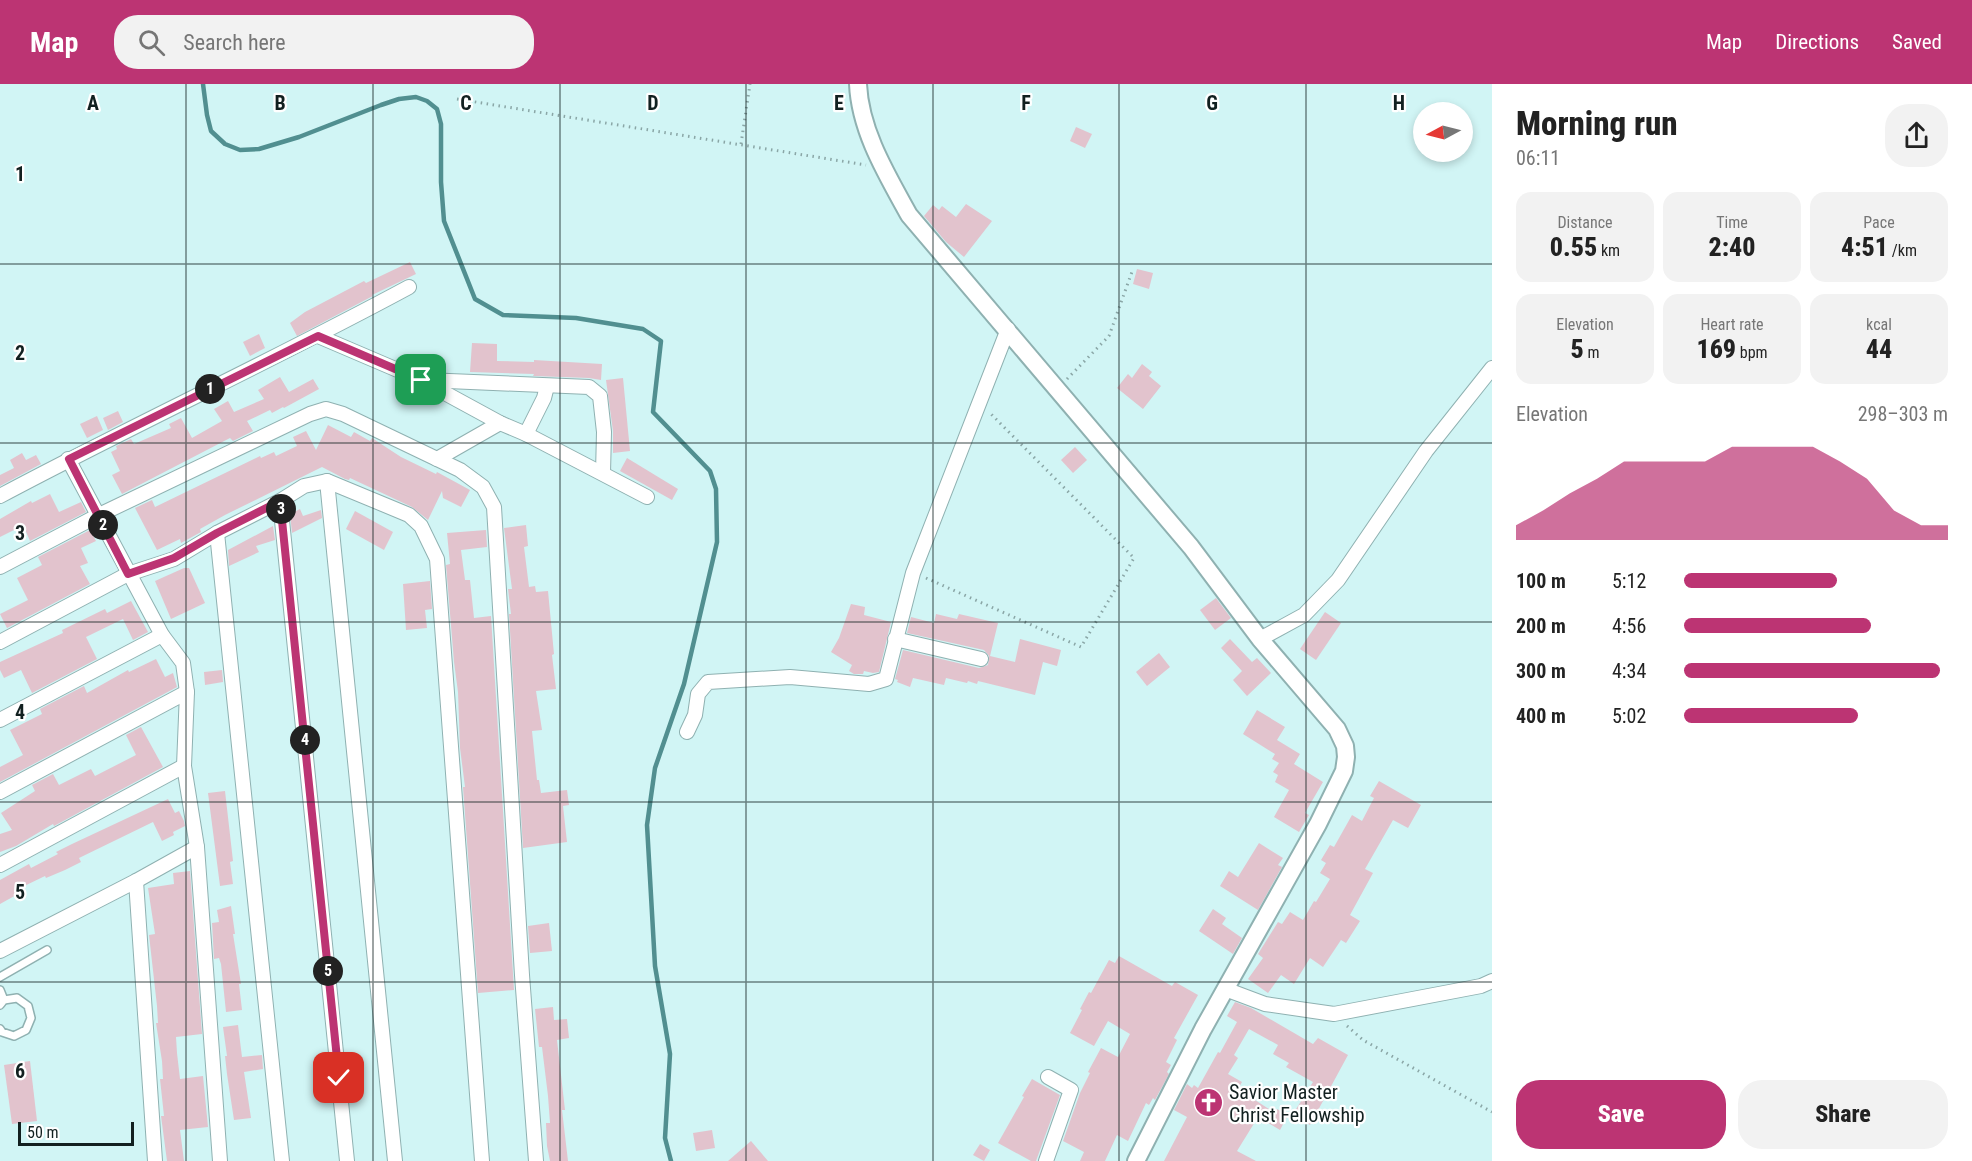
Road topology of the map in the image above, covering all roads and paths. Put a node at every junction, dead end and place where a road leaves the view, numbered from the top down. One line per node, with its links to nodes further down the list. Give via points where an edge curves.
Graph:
1 (750, 84): 4 (path)
2 (858, 84): 5 (street, via 868,132)
3 (457, 99): 4 (path)
4 (741, 144): 5 (path)
5 (883, 168): 8 (street, via 909,215)
6 (1133, 269): 13 (path, via 1109,336)
7 (409, 287): 9 (street)
8 (1008, 330): 13 (street); 14 (street)
9 (318, 336): 11 (street); 17 (street)
10 (1492, 368): 31 (street, via 1426,451 1338,580 1304,615)
11 (421, 380): 12 (street); 15 (street)
12 (547, 386): 16 (street); 19 (street, via 589,387 600,396)
13 (1058, 389): 31 (street, via 1191,547)
14 (980, 402): 27 (street); 27 (path, via 1134,558 1081,646)
15 (500, 423): 16 (street); 18 (street)
16 (526, 434): 19 (street)
17 (69, 459): 21 (street); 24 (street)
18 (437, 459): 24 (street, via 326,409); 59 (street, via 483,488 494,507)
19 (603, 473): 22 (street)
20 (327, 481): 23 (street, via 304,486); 57 (street); 58 (street, via 410,515 421,525 437,559)
21 (0, 496)
22 (647, 497)
23 (280, 501): 25 (street); 56 (street)
24 (99, 515): 26 (street); 28 (street)
25 (217, 533): 28 (street, via 174,558); 55 (street)
26 (0, 567)
27 (913, 573): 30 (street)
28 (128, 574): 29 (street); 32 (street)
29 (162, 635): 34 (street, via 183,663); 35 (street)
30 (896, 639): 33 (street); 36 (street, via 886,679 869,684 790,677 708,681 698,694)
31 (1260, 639): 46 (street, via 1337,729 1346,757 1344,771 1318,824)
32 (0, 642)
33 (981, 659)
34 (187, 692): 37 (street); 38 (street)
35 (0, 720)
36 (687, 732)
37 (184, 766): 39 (street); 40 (street)
38 (0, 792)
39 (197, 847): 41 (street); 54 (street)
40 (0, 865)
41 (136, 881): 43 (street); 53 (street)
42 (48, 950): 44 (lane)
43 (0, 951)
44 (0, 977)
45 (1492, 981): 49 (street)
46 (1225, 989): 49 (street, via 1265,1004); 61 (street)
47 (0, 990): 48 (lane)
48 (2, 1002): 50 (lane, via 17,998 28,1006 31,1018 26,1030 14,1036)
49 (1334, 1014): 52 (path, via 1364,1040)
50 (0, 1029)
51 (1048, 1077): 60 (street, via 1071,1090)
52 (1492, 1112)
53 (155, 1161)
54 (220, 1161)
55 (282, 1161)
56 (347, 1161)
57 (395, 1161)
58 (482, 1161)
59 (536, 1161)
60 (1046, 1161)
61 (1136, 1161)

